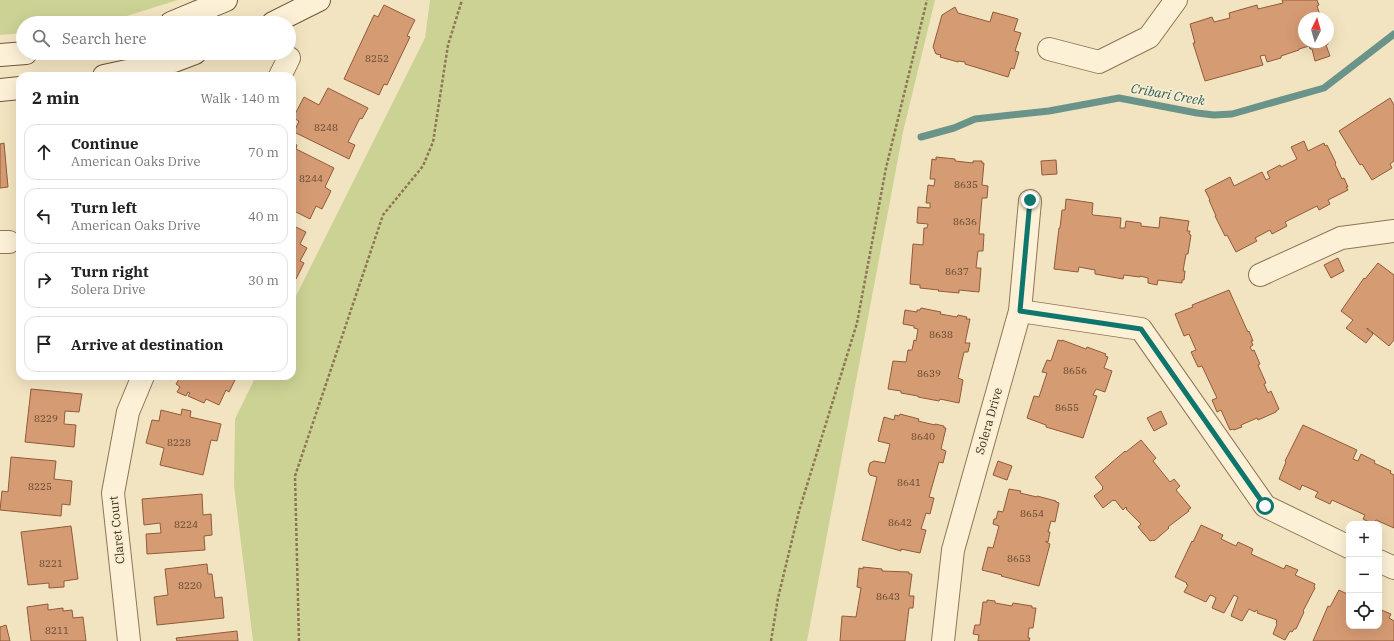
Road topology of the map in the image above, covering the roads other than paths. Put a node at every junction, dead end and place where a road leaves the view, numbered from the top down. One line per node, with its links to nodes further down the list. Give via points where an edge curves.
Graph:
1 (226, 0): 4 (street)
2 (319, 0): 5 (street)
3 (1176, 0): 6 (street, via 1149,37 1099,62)
4 (188, 16)
5 (287, 16)
6 (1049, 49)
7 (16, 54): 8 (street)
8 (0, 55)
9 (177, 60): 10 (street)
10 (123, 72)
11 (16, 88): 12 (street)
12 (0, 90)
13 (1030, 200): 16 (street, Solera Drive)
14 (1394, 231): 15 (street, via 1341,238)
15 (1260, 275)
16 (1020, 311): 18 (street, via 1141,329 1265,506); 22 (street, Solera Drive, via 953,550)
17 (141, 380): 21 (street, Claret Court, via 128,412 113,492)
18 (1346, 546)
19 (1382, 562): 20 (street)
20 (1394, 568)
21 (129, 641)
22 (943, 641)

